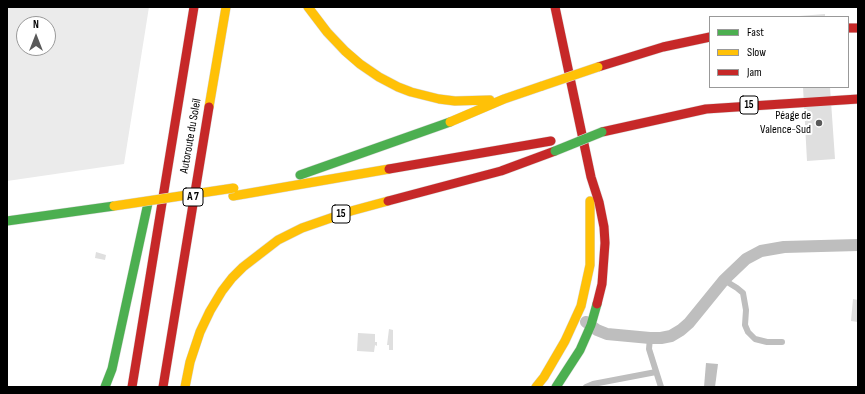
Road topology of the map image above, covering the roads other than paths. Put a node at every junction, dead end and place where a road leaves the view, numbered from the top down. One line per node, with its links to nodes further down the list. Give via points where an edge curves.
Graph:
1 (194, 7): 7 (main road, Autoroute du Soleil)
2 (226, 7): 28 (main road, Autoroute du Soleil / A 7)
3 (308, 7): 9 (main road, via 345,51 379,77 398,87 439,99)
4 (555, 7): 8 (main road)
5 (566, 16): 8 (main road)
6 (709, 37): 9 (main road, bridge, via 662,47)
7 (189, 39): 12 (main road); 27 (main road, Autoroute du Soleil)
8 (564, 51): 13 (main road)
9 (504, 99): 15 (main road, via 442,126 298,175)
10 (858, 99): 11 (main road, 15, via 706,109)
11 (606, 131): 15 (main road, bridge); 29 (main road, 15, bridge, via 500,171 351,211 302,228 278,240 257,255 222,291 200,332)
12 (161, 152)
13 (591, 177): 21 (main road, via 590,265); 22 (main road, via 599,202 605,243 602,284)
14 (151, 190): 26 (main road, via 112,368)
15 (234, 192): 16 (main road, bridge)
16 (114, 210): 17 (main road); 18 (main road)
17 (7, 221)
18 (7, 230)
19 (858, 245): 20 (street, via 784,247 761,251 746,259)
20 (724, 280): 23 (street, via 681,330 671,336); 24 (lane, via 743,293 745,325 754,339)
21 (577, 317): 22 (street); 30 (main road, via 556,358)
22 (591, 325): 23 (street, via 596,330 608,334); 31 (main road, via 580,350)
23 (650, 338): 25 (lane, via 649,349)
24 (782, 342)
25 (656, 372): 32 (lane); 33 (lane)
26 (105, 387)
27 (132, 387)
28 (163, 387)
29 (185, 387)
30 (536, 387)
31 (556, 387)
32 (586, 387)
33 (661, 387)

